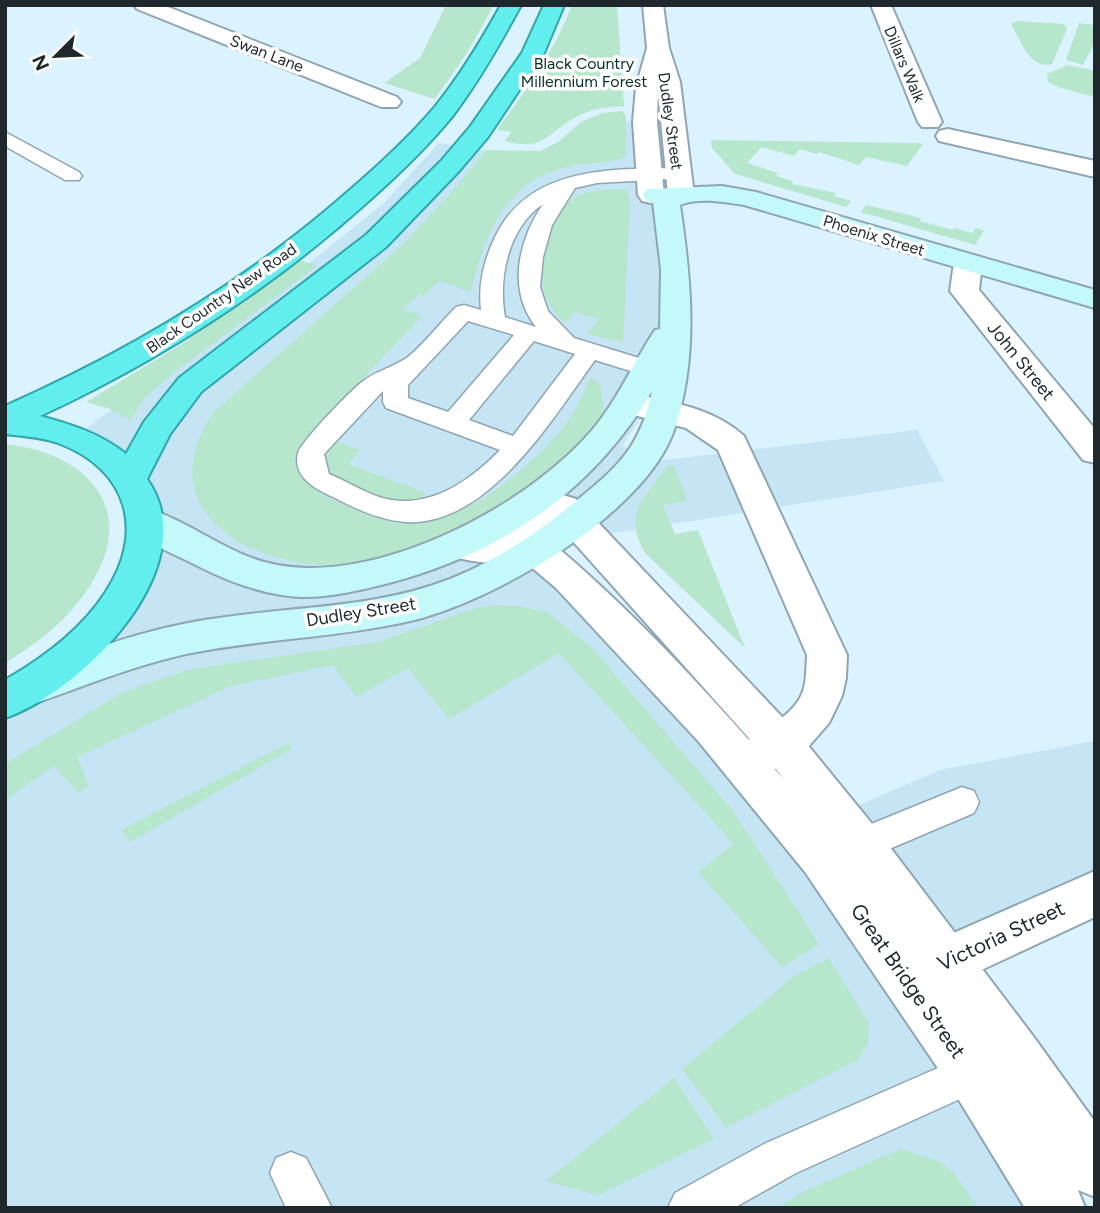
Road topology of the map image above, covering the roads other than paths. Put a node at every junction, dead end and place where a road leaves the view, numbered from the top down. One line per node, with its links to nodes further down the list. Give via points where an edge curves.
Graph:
1 (144, 5): 7 (street, Swan Lane)
2 (510, 5): 24 (highway, Black Country New Road, via 483,56 432,125 368,187 278,262 141,354)
3 (554, 5): 28 (highway, via 533,53 450,166 376,241 190,385 156,430)
4 (653, 5): 6 (street, Dudley Street)
5 (881, 5): 9 (street, Dillars Walk, via 936,116)
6 (658, 48): 12 (street, Dudley Street, via 668,82); 13 (street, Dudley Street, via 643,101)
7 (389, 102)
8 (5, 138): 10 (lane)
9 (1095, 169)
10 (72, 176)
11 (595, 177): 13 (lane); 17 (lane, via 542,194 506,230 489,300); 19 (lane, via 572,186 549,208 538,229 528,287 543,322)
12 (680, 184): 13 (main road, Phoenix Street); 14 (main road, Phoenix Street, via 747,198); 15 (main road, Dudley Street, via 685,240)
13 (650, 185): 15 (main road, Dudley Street, via 656,250)
14 (968, 263): 16 (main road, Phoenix Street); 27 (street, John Street, via 964,291)
15 (675, 272): 21 (main road, Dudley Street, via 674,323)
16 (1095, 299)
17 (494, 321): 18 (lane); 20 (lane, via 464,312)
18 (529, 332): 19 (lane); 25 (lane)
19 (578, 347): 21 (lane); 26 (lane)
20 (418, 360): 25 (lane, via 396,383 395,402); 26 (lane, via 371,387 318,442 312,466 319,480 373,505 405,512 431,509 491,476)
21 (658, 372): 22 (main road, Dudley Street); 23 (main road, Dudley Street)
22 (628, 404): 23 (street); 31 (main road, Dudley Street)
23 (663, 411): 30 (main road, Dudley Street, via 656,434 639,461); 34 (street, via 704,423 732,444 827,655 826,688 814,715)
24 (5, 421): 28 (highway, via 86,440)
25 (453, 423): 26 (lane)
26 (518, 447)
27 (1095, 452)
28 (131, 477): 29 (highway)
29 (146, 521): 32 (main road, Dudley Street, via 244,571 298,582 372,574); 33 (highway, via 139,565 115,609 79,650)
30 (576, 521): 31 (main road, Dudley Street); 34 (street, Great Bridge Street)
31 (519, 536): 32 (street, via 498,549); 33 (main road, Dudley Street, via 468,585 410,607 234,630 155,646); 34 (street, Great Bridge Street, via 569,578 714,729)
32 (460, 545)
33 (16, 695)
34 (762, 754): 36 (street, Great Bridge Street); 38 (street, Great Bridge Street, via 821,857)
35 (961, 802): 36 (lane)
36 (861, 845): 38 (street, Great Bridge Street)
37 (1095, 893): 38 (street, Victoria Street)
38 (927, 970): 39 (street, Great Bridge Street)
39 (994, 1064): 40 (street, Great Bridge Street); 41 (lane, via 781,1158); 42 (street, Great Bridge Street)
40 (1095, 1169)
41 (690, 1208)
42 (1056, 1208)

